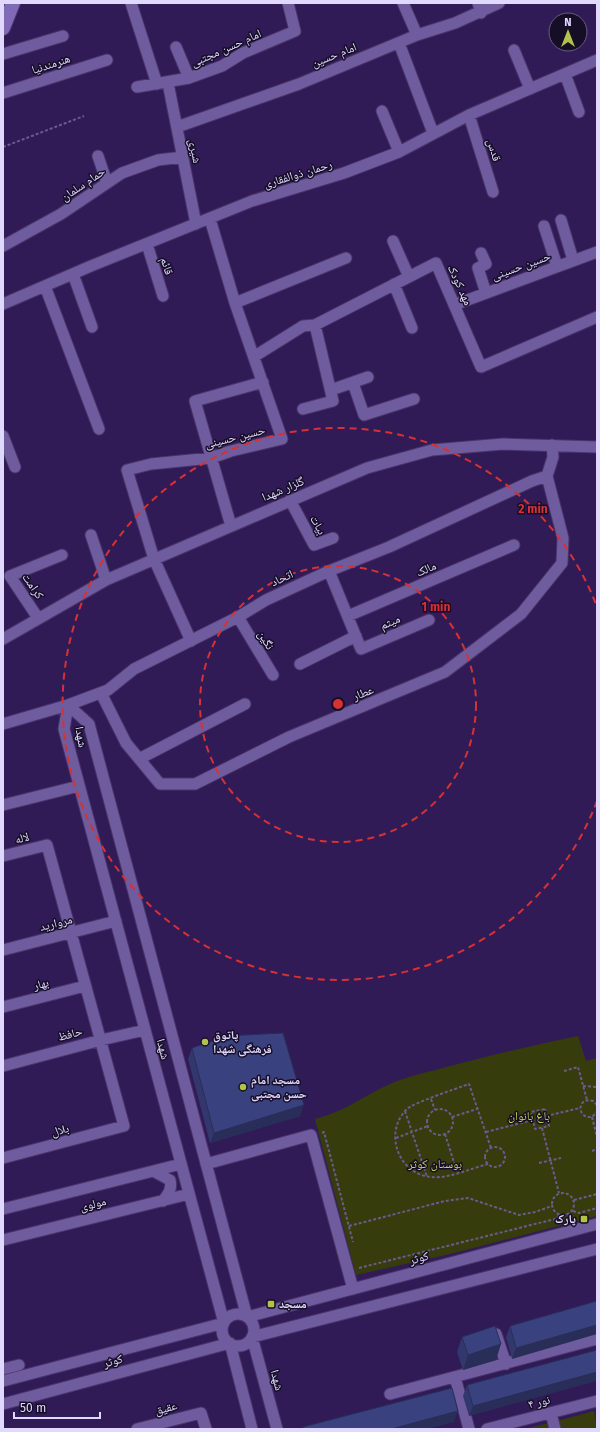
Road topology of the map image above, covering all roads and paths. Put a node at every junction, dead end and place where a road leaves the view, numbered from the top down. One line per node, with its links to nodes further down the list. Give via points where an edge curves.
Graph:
1 (132, 3): 18 (street, شیری)
2 (288, 3): 17 (street, امام حسن مجتبی, via 295,31 243,53 222,66)
3 (403, 3): 8 (street)
4 (499, 3): 6 (street, امام حسین)
5 (14, 4): 7 (main road)
6 (479, 8): 8 (street, امام حسین)
7 (3, 28)
8 (417, 35): 10 (street, امام حسین)
9 (63, 36): 13 (street)
10 (399, 43): 26 (street, امام حسین, via 292,86); 27 (street)
11 (176, 47): 17 (street)
12 (514, 50): 20 (street)
13 (3, 54)
14 (107, 60): 21 (street, هنرمندنیا)
15 (597, 60): 16 (street, رحمان ذوالفقاری)
16 (565, 74): 20 (street, رحمان ذوالفقاری); 23 (street)
17 (190, 78): 18 (street, امام حسن مجتبی)
18 (162, 84): 19 (street, امام حسن مجتبی); 26 (street, شیری)
19 (137, 87)
20 (530, 89): 24 (street, رحمان ذوالفقاری)
21 (3, 93)
22 (382, 111): 29 (street)
23 (579, 112)
24 (469, 114): 27 (street, رحمان ذوالفقاری); 33 (street, قدس)
25 (84, 116): 28 (path)
26 (177, 127): 31 (street, شیری)
27 (433, 134): 29 (street, رحمان ذوالفقاری)
28 (3, 147)
29 (399, 152): 34 (street, رحمان ذوالفقاری, via 344,173 252,201)
30 (98, 156): 32 (street)
31 (183, 157): 32 (street, حمام سلمان, via 151,163 122,173); 36 (street, شیری)
32 (107, 183): 40 (street, حمام سلمان, via 61,214)
33 (493, 192)
34 (210, 219): 36 (street, رحمان ذوالفقاری); 52 (street, حسین حسینی)
35 (561, 220): 44 (street)
36 (196, 224): 39 (street, رحمان ذوالفقاری)
37 (544, 226): 45 (street)
38 (393, 241): 47 (street)
39 (147, 244): 46 (street, رحمان ذوالفقاری); 51 (street, قائم)
40 (3, 246)
41 (597, 252): 44 (street, حسین حسینی)
42 (481, 253): 50 (street, via 486,264 478,268)
43 (346, 258): 52 (street)
44 (573, 260): 45 (street, حسین حسینی)
45 (557, 266): 50 (street, حسین حسینی)
46 (72, 274): 49 (street, رحمان ذوالفقاری); 57 (street)
47 (409, 277): 48 (street, مهد کودک); 54 (street, مهد کودک, via 436,263)
48 (394, 284): 56 (street, مهد کودک); 58 (street)
49 (45, 286): 53 (street, رحمان ذوالفقاری); 66 (street)
50 (486, 293): 54 (street, حسین حسینی)
51 (163, 296)
52 (235, 303): 59 (street, حسین حسینی)
53 (3, 304)
54 (454, 305): 55 (street, مهد کودک, via 482,367)
55 (597, 316)
56 (314, 325): 59 (street, مهد کودک, via 303,326); 63 (street)
57 (92, 327)
58 (412, 328)
59 (255, 356): 61 (street, حسین حسینی)
60 (368, 377): 62 (street)
61 (263, 382): 70 (street, via 195,401); 70 (street, حسین حسینی, via 282,440)
62 (353, 383): 63 (street); 64 (street, via 364,415)
63 (331, 390): 65 (street, via 333,401)
64 (414, 399)
65 (303, 409)
66 (99, 429)
67 (3, 436): 71 (street)
68 (552, 445): 69 (street, گلزار شهدا); 72 (street, via 553,458); 73 (street, گلزار شهدا, via 504,444 432,450 367,468)
69 (597, 447)
70 (211, 458): 74 (street); 79 (street, حسین حسینی, via 151,464 127,470)
71 (15, 467)
72 (548, 476): 80 (street, اتحاد); 95 (street, عطار, via 563,538 562,563 521,614 445,672 289,736 195,784 160,784)
73 (290, 500): 74 (street, گلزار شهدا); 76 (street, بیات, via 314,545)
74 (231, 526): 79 (street, گلزار شهدا)
75 (91, 535): 81 (street)
76 (333, 538)
77 (514, 545): 82 (street, مالک)
78 (62, 555): 84 (street, کرامت, via 10,576)
79 (154, 559): 81 (street, گلزار شهدا); 88 (street)
80 (329, 571): 82 (street); 83 (street, اتحاد, via 266,600)
81 (106, 580): 84 (street, گلزار شهدا)
82 (348, 616): 86 (street)
83 (238, 617): 88 (street, اتحاد); 90 (street, نگین)
84 (38, 618): 87 (street, گلزار شهدا)
85 (429, 620): 86 (street, میثم, via 361,649)
86 (356, 636): 89 (street)
87 (4, 637)
88 (191, 641): 91 (street, اتحاد, via 134,669)
89 (300, 664)
90 (273, 676)
91 (102, 693): 93 (street, اتحاد); 95 (street, عطار, via 126,743)
92 (245, 704): 95 (street)
93 (68, 705): 94 (street, اتحاد); 96 (street, شهدا, via 64,729); 138 (street, شهدا, via 88,724)
94 (3, 724)
95 (139, 759)
96 (80, 786): 97 (street); 99 (street, شهدا)
97 (3, 806)
98 (3, 856): 100 (street, لاله, via 47,845)
99 (116, 921): 100 (street, مروارید); 104 (street, شهدا)
100 (71, 933): 101 (street, مروارید); 102 (street)
101 (3, 950)
102 (85, 986): 103 (street, بهار); 105 (street)
103 (3, 1007)
104 (145, 1030): 105 (street, حافظ); 137 (street, شهدا)
105 (101, 1040): 106 (street, حافظ); 134 (street, بلال, via 124,1126)
106 (3, 1066)
107 (564, 1071): 108 (path, via 578,1067)
108 (583, 1086): 109 (path); 111 (path)
109 (597, 1087)
110 (430, 1099): 113 (path, via 469,1084); 115 (path); 116 (path)
111 (587, 1100): 112 (path, via 593,1101); 114 (path)
112 (597, 1106)
113 (478, 1108): 119 (path); 126 (path)
114 (580, 1108): 118 (path); 120 (path, via 583,1116)
115 (435, 1110): 119 (path, via 447,1111); 122 (path, via 429,1116)
116 (405, 1111): 125 (path); 130 (path, via 397,1123)
117 (597, 1112): 120 (path)
118 (546, 1116): 121 (path, via 545,1109 531,1112); 123 (path, via 549,1126)
119 (452, 1117): 127 (path, via 452,1125)
120 (592, 1117): 124 (path)
121 (533, 1120): 123 (path, via 535,1129); 126 (path)
122 (428, 1126): 125 (path); 127 (path, via 436,1134)
123 (542, 1128): 136 (path)
124 (596, 1129): 129 (path)
125 (412, 1132): 130 (path); 143 (path)
126 (486, 1132): 131 (path)
127 (445, 1134): 142 (path)
128 (311, 1135): 138 (street); 157 (path, via 324,1132); 162 (street)
129 (597, 1138)
130 (395, 1139): 143 (path, via 404,1163 413,1172)
131 (491, 1148): 139 (path, via 485,1155); 139 (path, via 498,1147 503,1151 505,1161 497,1167)
132 (597, 1149): 133 (path)
133 (592, 1151)
134 (3, 1158)
135 (561, 1158): 136 (path)
136 (550, 1161): 140 (path); 144 (path)
137 (181, 1164): 141 (street, مولوی); 145 (street, شهدا)
138 (206, 1164): 163 (street, شهدا)
139 (488, 1164): 142 (path)
140 (539, 1164)
141 (153, 1171): 148 (street, via 170,1180 169,1193); 151 (street, مولوی)
142 (457, 1172): 143 (path)
143 (427, 1177)
144 (559, 1193): 147 (path, via 566,1193); 149 (path, via 553,1198)
145 (189, 1194): 148 (street, مولوی); 164 (street, شهدا)
146 (597, 1194): 147 (path)
147 (574, 1200): 152 (path)
148 (163, 1201): 158 (street, مولوی)
149 (552, 1206): 153 (path); 157 (path, via 519,1215 468,1198 445,1201)
150 (597, 1208): 152 (path, via 579,1213)
151 (3, 1209)
152 (573, 1210): 154 (path)
153 (559, 1215): 154 (path); 161 (path, via 555,1219 359,1269)
154 (567, 1215): 155 (path)
155 (568, 1219)
156 (597, 1224): 162 (street, کوثر)
157 (350, 1226): 159 (path)
158 (3, 1240)
159 (354, 1248)
160 (597, 1249): 166 (street)
161 (357, 1262)
162 (353, 1289): 163 (street, کوثر)
163 (247, 1317): 164 (street, via 234,1314); 166 (street, via 253,1324)
164 (224, 1323): 168 (street, via 224,1336); 173 (street, کوثر)
165 (496, 1332): 169 (street)
166 (252, 1337): 168 (street, via 240,1345); 182 (street, شهدا)
167 (597, 1340): 169 (street)
168 (230, 1343): 176 (street, کوثر); 181 (street)
169 (506, 1364): 172 (street)
170 (19, 1365): 171 (street)
171 (3, 1369)
172 (451, 1378): 174 (street); 183 (street); 184 (street)
173 (3, 1381)
174 (390, 1394)
175 (597, 1401): 177 (street, نور ۴)
176 (3, 1404)
177 (551, 1413): 178 (street, نور ۴); 186 (street)
178 (505, 1427): 185 (street, نور ۴)
179 (137, 1429): 180 (street, عقیق, via 201,1413)
180 (206, 1429)
181 (252, 1429)
182 (277, 1429)
183 (461, 1429)
184 (469, 1429)
185 (487, 1429)
186 (555, 1429)

